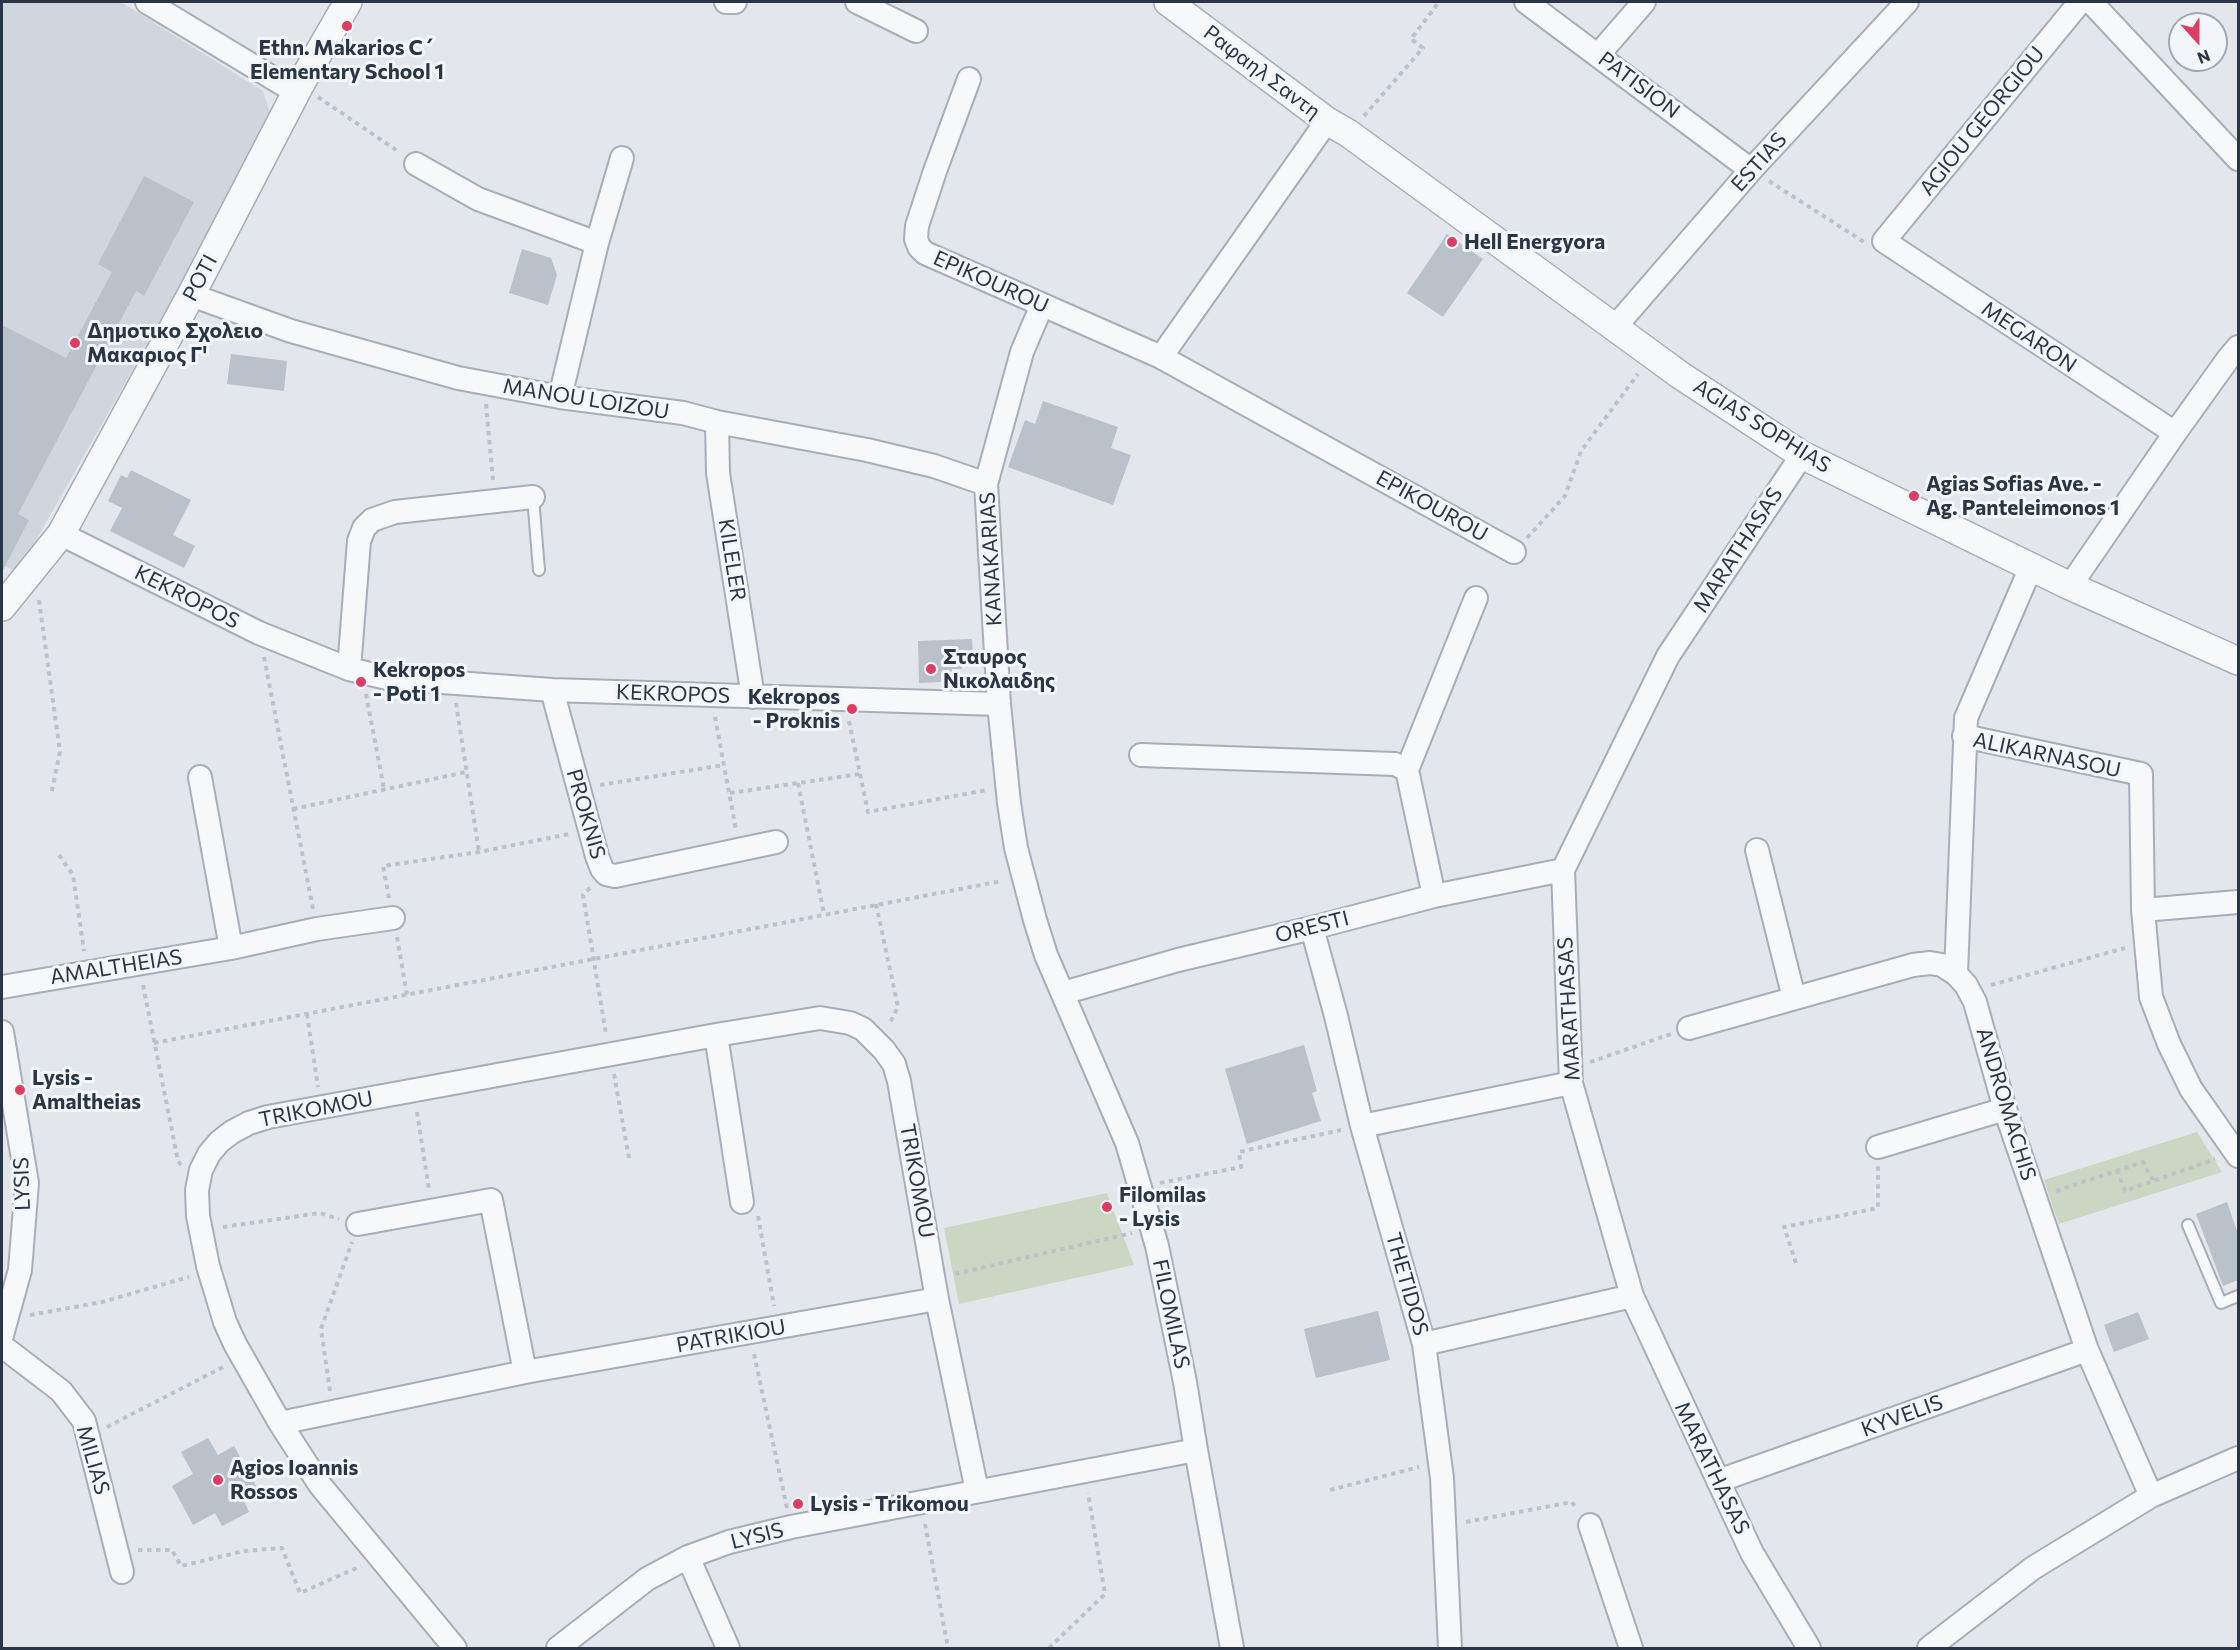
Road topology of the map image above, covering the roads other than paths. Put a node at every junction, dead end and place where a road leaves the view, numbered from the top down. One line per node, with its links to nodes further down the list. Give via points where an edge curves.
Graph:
1 (147, 2): 15 (street)
2 (348, 2): 15 (street, POTI)
3 (726, 2): 4 (street)
4 (735, 2)
5 (857, 2): 12 (street)
6 (1168, 2): 16 (street, Ραφαηλ Σαντη)
7 (1526, 2): 13 (street, PATISION)
8 (1644, 2): 13 (street)
9 (1907, 2): 20 (street, ESTIAS)
10 (2080, 2): 21 (street, AGIOU GEORGIOU)
11 (2091, 2): 18 (street)
12 (916, 31)
13 (1599, 54): 20 (street, PATISION)
14 (969, 79): 24 (street, EPIKOUROU, via 934,171 916,239 924,253)
15 (298, 89): 23 (street, POTI)
16 (1338, 127): 25 (street, AGIAS SOPHIAS); 26 (street)
17 (622, 158): 22 (street)
18 (2238, 159)
19 (416, 164): 22 (street, via 478,199)
20 (1751, 170): 25 (street, ESTIAS)
21 (1884, 241): 30 (street, MEGARON)
22 (597, 243): 28 (street)
23 (191, 296): 28 (street, MANOU LOIZOU, via 310,337 406,364); 34 (street, POTI)
24 (1042, 305): 26 (street, EPIKOUROU); 32 (street, KANAKARIAS, via 1022,352)
25 (1615, 327): 31 (street, AGIAS SOPHIAS)
26 (1161, 357): 35 (street, EPIKOUROU)
27 (2235, 357): 30 (street)
28 (560, 397): 29 (street, MANOU LOIZOU, via 682,413)
29 (717, 422): 32 (street, MANOU LOIZOU, via 867,450 934,466); 44 (street, KILELER, via 718,473)
30 (2175, 433): 38 (street)
31 (1802, 455): 36 (street, AGIAS SOPHIAS); 52 (street, MARATHASAS, via 1668,656)
32 (986, 484): 45 (street, KANAKARIAS)
33 (533, 497): 37 (lane); 42 (street, via 395,512 372,520 359,541)
34 (61, 534): 40 (street, POTI); 42 (street, KEKROPOS, via 259,633)
35 (1515, 552)
36 (2031, 567): 38 (street, AGIAS SOPHIAS); 46 (street, via 1966,718)
37 (539, 570)
38 (2070, 586): 41 (street, AGIAS SOPHIAS)
39 (1476, 598): 48 (street)
40 (2, 607)
41 (2238, 661)
42 (355, 671): 43 (street, KEKROPOS, via 387,678)
43 (552, 690): 44 (street, KEKROPOS); 50 (street, PROKNIS, via 597,856 606,874 615,876)
44 (753, 697): 45 (street, KEKROPOS)
45 (999, 704): 61 (street, KANAKARIAS, via 1016,848 1041,938)
46 (1964, 736): 55 (street, ALIKARNASOU, via 2141,774); 59 (street, ALIKARNASOU)
47 (1141, 755): 48 (street, via 1395,764)
48 (1407, 770): 53 (street)
49 (200, 777): 58 (street)
50 (776, 842)
51 (1757, 850): 62 (street)
52 (1563, 870): 53 (street, ORESTI); 66 (street, MARATHASAS)
53 (1434, 896): 57 (street, ORESTI)
54 (2238, 902): 55 (street)
55 (2143, 910): 70 (street, ALIKARNASOU, via 2151,997 2169,1044 2192,1089)
56 (393, 918): 58 (street, AMALTHEIAS, via 317,929)
57 (1312, 928): 61 (street, ORESTI); 68 (street, THETIDOS)
58 (231, 948): 60 (street, AMALTHEIAS)
59 (1963, 982): 62 (street, via 1942,965 1930,963); 67 (street, ANDROMACHIS, via 1975,1002)
60 (2, 987)
61 (1063, 993): 83 (street, FILOMILAS, via 1112,1105 1141,1187 1172,1311)
62 (1794, 998): 63 (street)
63 (1689, 1028)
64 (2, 1032): 77 (street, LYSIS, via 27,1183 20,1270)
65 (716, 1035): 71 (street); 74 (street, TRIKOMOU, via 820,1018 850,1023 879,1044 894,1064 899,1081); 82 (street, TRIKOMOU, via 268,1117 249,1123 219,1142 201,1170 197,1190 201,1230 225,1322)
66 (1571, 1076): 68 (street); 75 (street, MARATHASAS)
67 (2005, 1109): 69 (street); 80 (street, ANDROMACHIS)
68 (1362, 1126): 78 (street, THETIDOS)
69 (1878, 1147)
70 (2237, 1154)
71 (742, 1202)
72 (358, 1224): 81 (street, via 491,1200)
73 (2188, 1225): 76 (lane, via 2221,1303)
74 (936, 1289): 81 (street, PATRIKIOU, via 778,1327); 86 (street, TRIKOMOU)
75 (1632, 1296): 78 (street); 85 (street, MARATHASAS)
76 (2238, 1296)
77 (4, 1327)
78 (1424, 1344): 95 (street, THETIDOS, via 1450,1525)
79 (2, 1346): 90 (street, MILIAS, via 61,1391 84,1420)
80 (2087, 1350): 85 (street, KYVELIS); 87 (street, ANDROMACHIS)
81 (525, 1372): 82 (street, PATRIKIOU)
82 (280, 1423): 91 (street, TRIKOMOU, via 320,1485)
83 (1196, 1450): 86 (street, LYSIS); 94 (street, FILOMILAS)
84 (2238, 1458): 87 (street)
85 (1718, 1481): 97 (street, MARATHASAS, via 1752,1553)
86 (977, 1491): 89 (street, LYSIS, via 751,1536)
87 (2151, 1496): 98 (street, via 2033,1568)
88 (1590, 1525): 96 (street)
89 (688, 1557): 92 (street, LYSIS, via 629,1591); 93 (street)
90 (119, 1561)
91 (455, 1648)
92 (558, 1648)
93 (728, 1648)
94 (1232, 1648)
95 (1450, 1648)
96 (1631, 1648)
97 (1809, 1648)
98 (1929, 1648)

